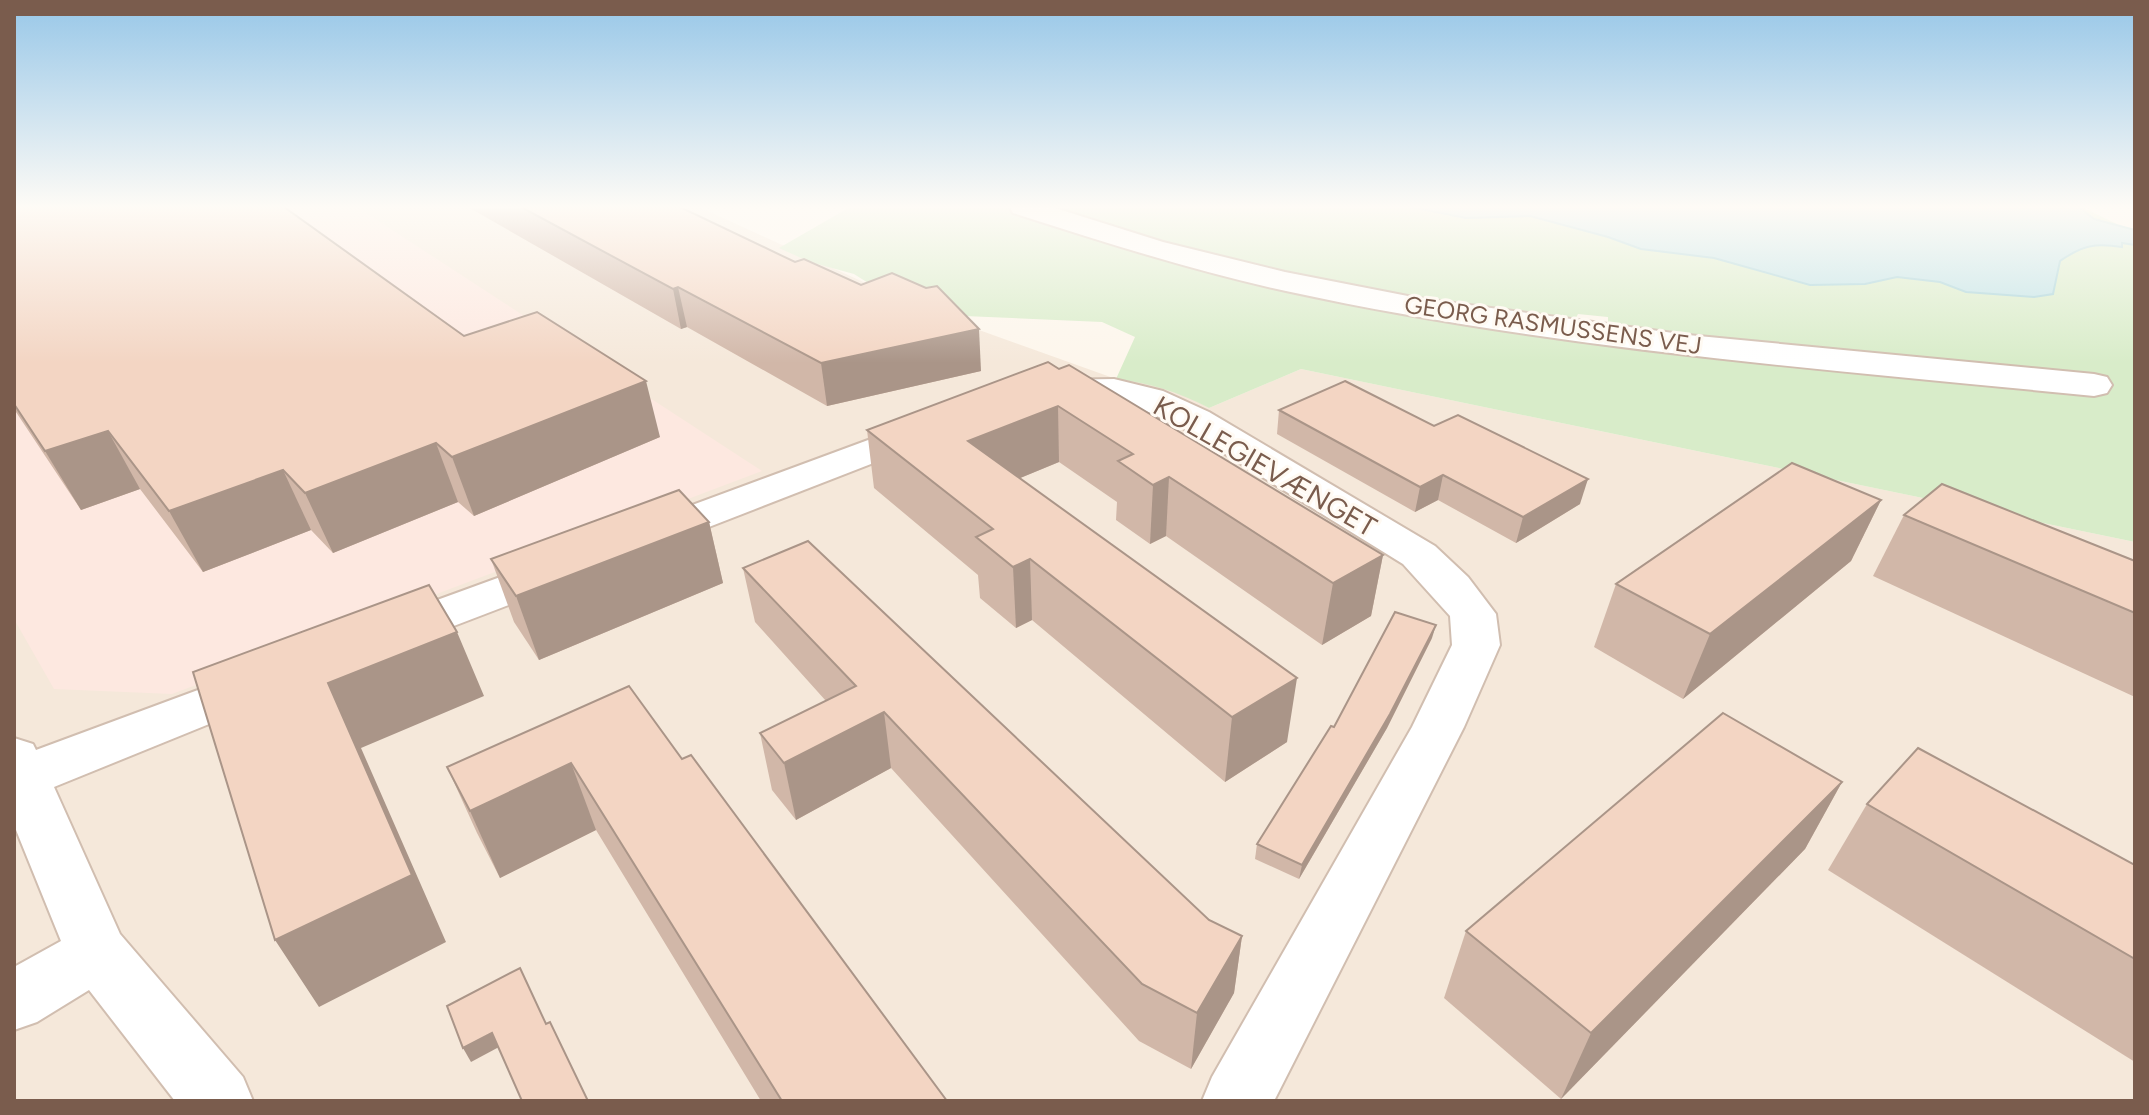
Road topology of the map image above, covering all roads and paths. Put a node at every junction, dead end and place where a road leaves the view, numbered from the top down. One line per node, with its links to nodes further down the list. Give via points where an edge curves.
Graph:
1 (1187, 259): 2 (street, GEORG RASMUSSENS VEJ, via 1391,304 1601,335)
2 (2094, 385)
3 (348, 650): 9 (street, KOLLEGIEVÆNGET, via 987,407 1055,391 1114,390 1196,420 1419,555 1473,614 1476,645 1438,727)
4 (303, 667): 5 (street)
5 (18, 767): 6 (street)
6 (97, 952): 7 (street); 8 (street)
7 (14, 1001)
8 (218, 1101)
9 (1237, 1101)

